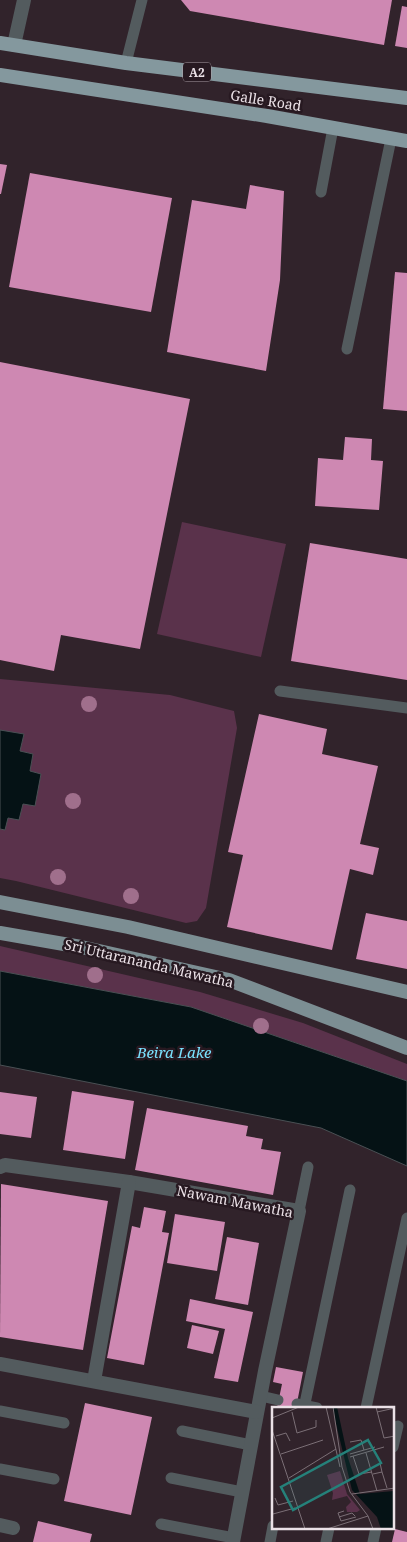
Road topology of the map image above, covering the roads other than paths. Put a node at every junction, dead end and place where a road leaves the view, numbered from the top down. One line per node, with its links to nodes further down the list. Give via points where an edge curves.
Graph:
1 (24, 0): 3 (street)
2 (142, 0): 4 (lane)
3 (7, 44): 4 (highway, Galle Road / A2)
4 (126, 63): 6 (highway, Galle Road / A2)
5 (0, 75): 7 (highway, Galle Road)
6 (407, 98)
7 (333, 128): 8 (highway, Galle Road); 10 (lane)
8 (391, 139): 9 (highway, Galle Road); 11 (lane)
9 (407, 141)
10 (321, 192)
11 (347, 349)
12 (280, 691): 13 (lane)
13 (407, 708)
14 (0, 902): 16 (main road, via 128,927)
15 (0, 933): 17 (main road, Sri Uttarananda Mawatha, via 81,947 230,980)
16 (407, 992)
17 (407, 1048)
18 (0, 1167): 20 (street, Nawam Mawatha, via 5,1165)
19 (308, 1167): 22 (lane)
20 (129, 1182): 22 (street, Nawam Mawatha); 25 (street)
21 (350, 1190): 28 (lane)
22 (299, 1210): 26 (street, Nawam Mawatha)
23 (407, 1218): 29 (lane)
24 (0, 1364): 25 (street)
25 (94, 1381): 31 (street)
26 (261, 1396): 27 (lane); 31 (street, Nawam Mawatha)
27 (278, 1400)
28 (306, 1406)
29 (366, 1407)
30 (0, 1411): 32 (lane)
31 (257, 1412): 36 (street, Nawam Mawatha)
32 (64, 1423)
33 (399, 1426): 35 (lane)
34 (182, 1431): 36 (lane)
35 (394, 1444)
36 (251, 1445): 40 (street, Nawam Mawatha)
37 (0, 1469): 39 (lane)
38 (172, 1478): 40 (lane)
39 (54, 1479)
40 (242, 1492): 42 (street, Nawam Mawatha)
41 (161, 1524): 42 (lane)
42 (233, 1540)

